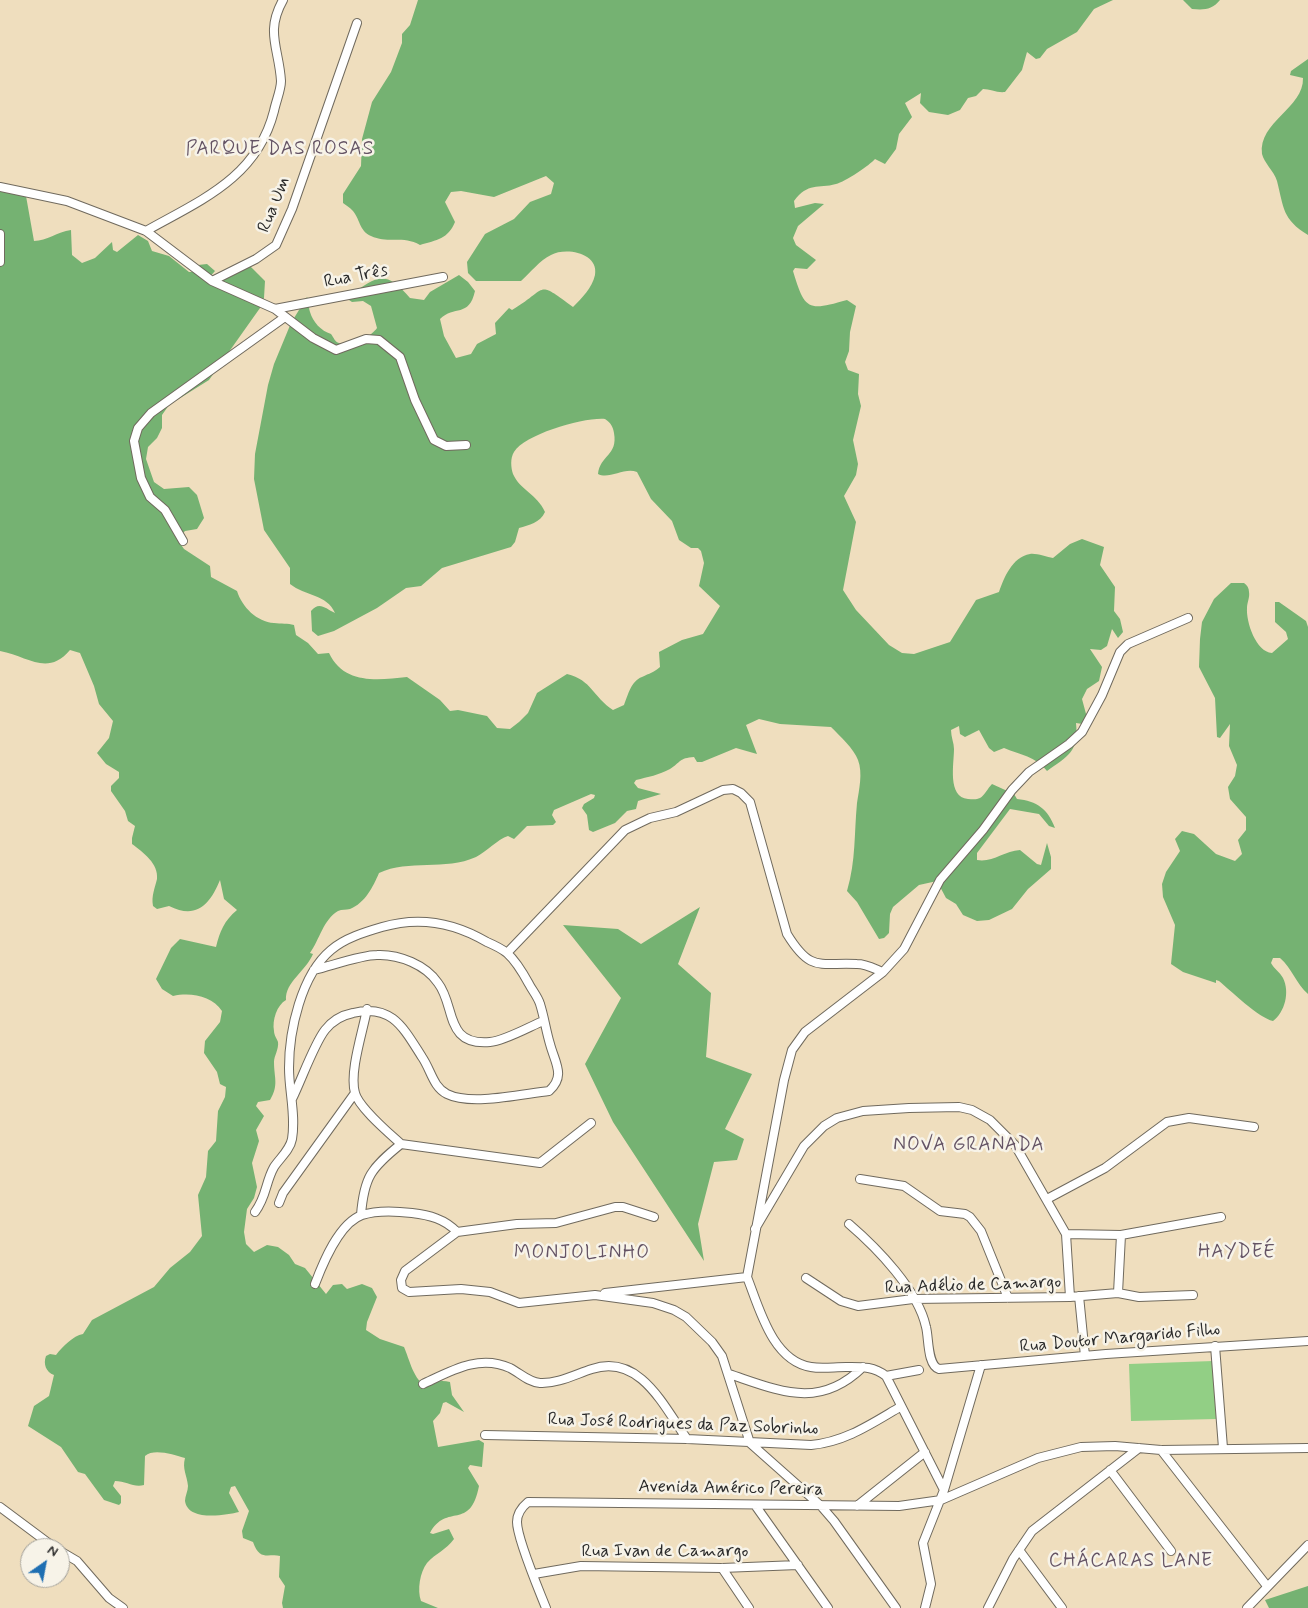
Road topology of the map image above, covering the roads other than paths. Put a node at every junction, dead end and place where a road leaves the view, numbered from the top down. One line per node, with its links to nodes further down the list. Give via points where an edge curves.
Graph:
1 (283, 0): 4 (street, via 274,16 281,83 271,121 252,160 218,190)
2 (357, 23): 8 (street, Rua Um, via 292,209 276,245)
3 (0, 187): 4 (street, via 67,201)
4 (146, 231): 8 (street)
5 (0, 234): 6 (street)
6 (0, 262)
7 (443, 276): 9 (street, Rua Três)
8 (212, 281): 9 (street)
9 (275, 309): 10 (street)
10 (285, 317): 11 (street, via 336,350 366,339 379,340 400,357 434,440 446,446); 12 (street, via 151,413 138,428 134,441 142,478 150,498 165,510)
11 (466, 445)
12 (183, 541)
13 (1188, 618): 16 (street, via 1128,644 1120,652 1082,732 1029,772 1012,790 940,880 904,949)
14 (507, 953): 15 (street, via 446,924 411,922 383,927 345,940 330,950); 16 (street, via 625,830 650,818 676,812 723,790 733,790 750,802 787,934 795,946 804,956 819,964 857,964); 18 (street, via 540,1003)
15 (314, 970): 18 (street, via 377,954 418,964 439,983 453,1023 461,1035 478,1042 492,1042); 20 (street, via 293,1023 289,1069)
16 (883, 972): 32 (street, via 814,1024 792,1050)
17 (367, 1009): 18 (street, via 389,1014 403,1028 426,1062 437,1087 451,1096 475,1099 549,1092 557,1085 559,1071); 19 (street, via 354,1076); 20 (street, via 342,1016 325,1030)
18 (543, 1021)
19 (355, 1093): 23 (street, via 362,1105); 26 (street)
20 (292, 1099): 27 (street, via 291,1145 274,1167 264,1200)
21 (590, 1123): 23 (street, via 540,1163)
22 (1254, 1127): 25 (street, via 1189,1118 1167,1122 1105,1168)
23 (401, 1144): 28 (street, via 373,1169 363,1189)
24 (860, 1179): 44 (street, via 904,1186 940,1212 965,1214 970,1218 981,1230)
25 (1047, 1200): 32 (street, via 1015,1145 990,1120 972,1110 938,1107 863,1111 837,1118 814,1136 794,1160); 34 (street)
26 (279, 1203)
27 (255, 1212)
28 (361, 1216): 33 (street, via 394,1211 417,1214 449,1223); 38 (street, via 342,1231)
29 (654, 1217): 33 (street, via 615,1207 556,1223 517,1224)
30 (1221, 1217): 35 (street)
31 (849, 1224): 45 (street, via 892,1265)
32 (755, 1229): 36 (street)
33 (457, 1232): 40 (street, via 405,1272 402,1288 410,1292 461,1289 490,1292 519,1303)
34 (1066, 1234): 35 (street); 43 (street)
35 (1121, 1235): 39 (street)
36 (747, 1277): 40 (street); 50 (street, via 767,1327 791,1358 811,1367)
37 (806, 1278): 45 (street, Rua Adélio de Camargo, via 848,1304 869,1305)
38 (315, 1284)
39 (1118, 1293): 41 (street, Rua Adélio de Camargo, via 1139,1297); 42 (street, Rua Adélio de Camargo)
40 (595, 1295): 52 (street, via 653,1303 686,1317 712,1342 722,1356)
41 (1193, 1295)
42 (1079, 1296): 43 (street, Rua Adélio de Camargo); 48 (street)
43 (1070, 1297): 44 (street, Rua Adélio de Camargo)
44 (1008, 1298): 45 (street, Rua Adélio de Camargo)
45 (913, 1299): 49 (street, Rua Doutor Margarido Filho, via 924,1317 935,1368)
46 (1308, 1341): 47 (street, Rua Doutor Margarido Filho)
47 (1216, 1346): 48 (street, Rua Doutor Margarido Filho); 60 (street)
48 (1085, 1356): 49 (street, Rua Doutor Margarido Filho)
49 (981, 1365): 65 (street)
50 (863, 1367): 52 (street, via 837,1387 805,1394 786,1393); 53 (street, via 875,1369)
51 (919, 1370): 53 (street)
52 (728, 1374): 58 (street)
53 (886, 1376): 55 (street)
54 (423, 1384): 57 (street, via 460,1367 486,1361 539,1383 596,1367 620,1367 640,1377)
55 (900, 1407): 58 (street, Rua José Rodrigues da Paz Sobrinho, via 828,1444); 63 (street)
56 (485, 1435): 57 (street, Rua José Rodrigues da Paz Sobrinho)
57 (687, 1439): 58 (street, Rua José Rodrigues da Paz Sobrinho)
58 (750, 1443): 68 (street)
59 (1138, 1448): 62 (street, Avenida Américo Pereira); 64 (street); 66 (street, Avenida Américo Pereira, via 1068,1449 1019,1465)
60 (1223, 1448): 61 (street, Avenida Américo Pereira); 62 (street, Avenida Américo Pereira)
61 (1308, 1448)
62 (1161, 1450): 79 (street)
63 (925, 1452): 65 (street); 69 (street)
64 (1110, 1470): 73 (street, via 1042,1522); 74 (street)
65 (944, 1490): 66 (street)
66 (941, 1500): 69 (street, Avenida Américo Pereira, via 899,1506); 85 (street, via 924,1542 931,1584)
67 (755, 1506): 68 (street, Avenida Américo Pereira); 76 (street); 78 (street, Avenida Américo Pereira, via 528,1502 518,1514 518,1529)
68 (821, 1506): 69 (street, Avenida Américo Pereira); 84 (street)
69 (857, 1506)
70 (0, 1508): 71 (street)
71 (41, 1538)
72 (1308, 1545): 79 (street)
73 (1019, 1550): 86 (street); 87 (street)
74 (1171, 1551)
75 (70, 1557): 80 (street, via 109,1598)
76 (798, 1565): 77 (street, Rua Ivan de Camargo); 83 (street)
77 (722, 1568): 78 (street, Rua Ivan de Camargo, via 581,1566); 82 (street)
78 (534, 1574): 81 (street)
79 (1267, 1586): 88 (street)
80 (123, 1608)
81 (546, 1608)
82 (749, 1608)
83 (828, 1608)
84 (896, 1608)
85 (925, 1608)
86 (988, 1608)
87 (1062, 1608)
88 (1247, 1608)

